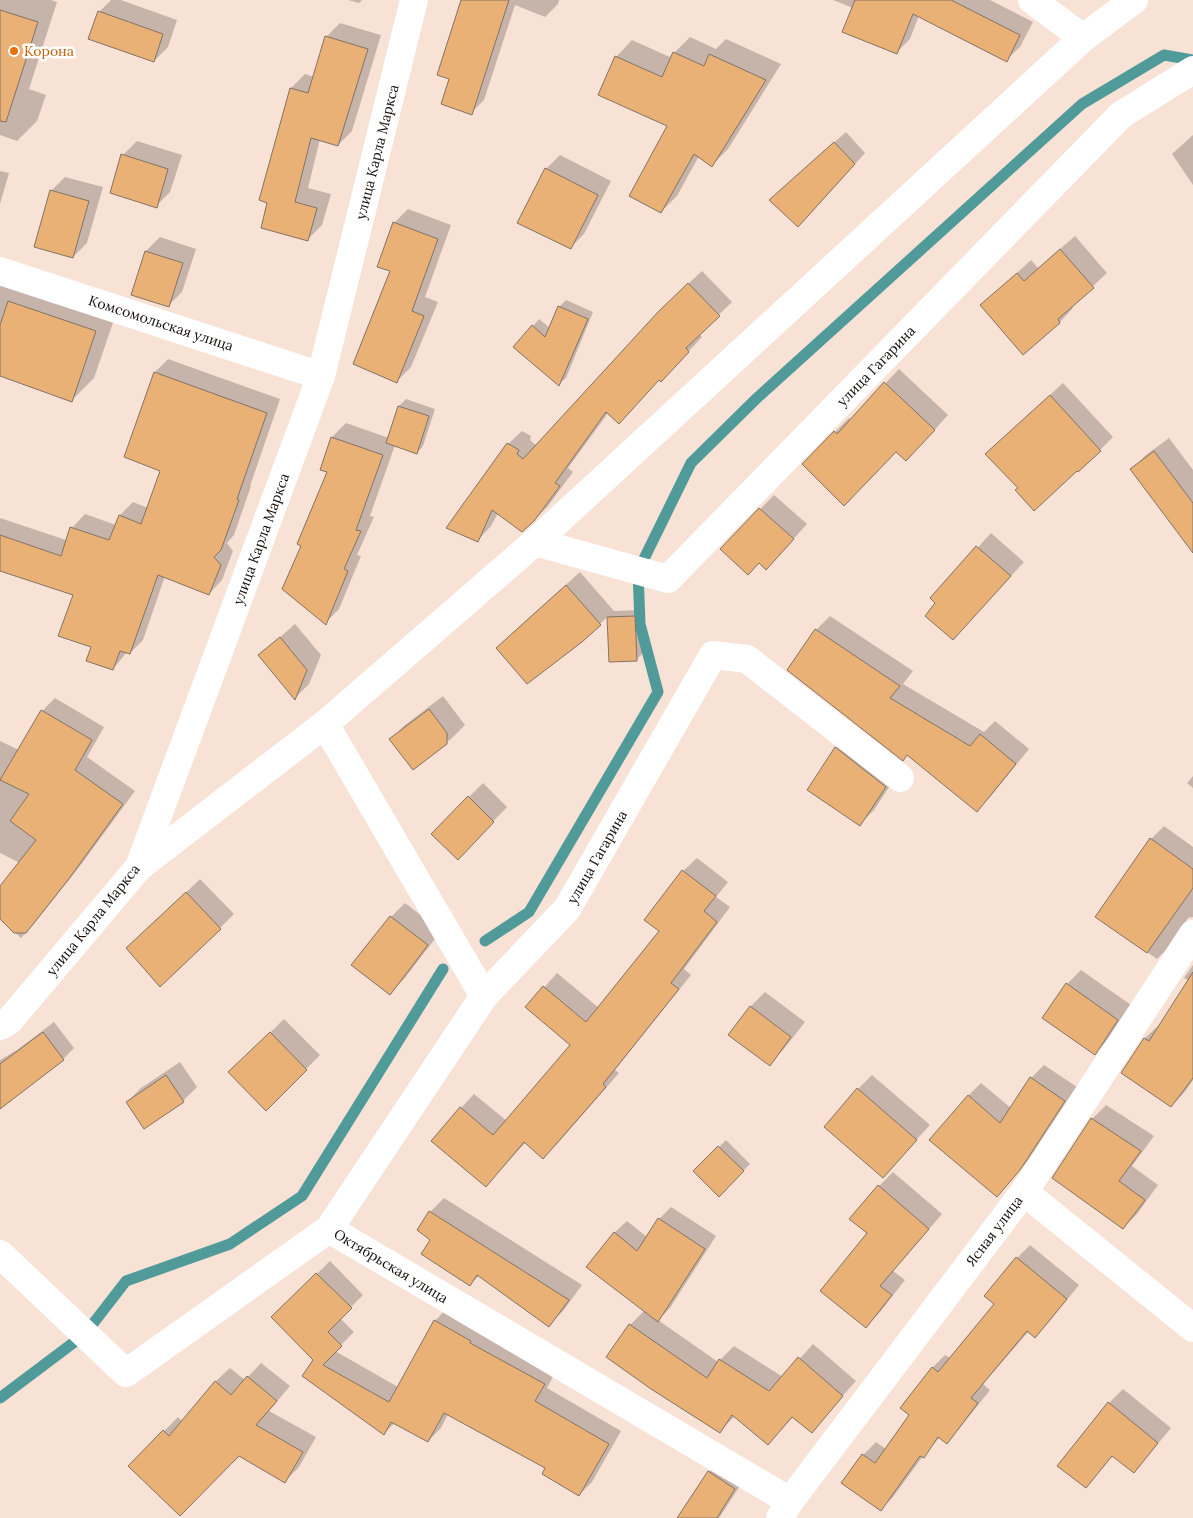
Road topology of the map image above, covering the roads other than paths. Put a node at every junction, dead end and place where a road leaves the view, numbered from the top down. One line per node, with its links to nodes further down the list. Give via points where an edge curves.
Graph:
1 (414, 0): 7 (street, улица Карла Маркса)
2 (1032, 0): 4 (street)
3 (1134, 0): 4 (street)
4 (1083, 38): 8 (street)
5 (1193, 70): 8 (street, улица Гагарина, via 1121,115 668,579)
6 (0, 271): 7 (street, Комсомольская улица)
7 (322, 376): 11 (street, улица Карла Маркса)
8 (535, 542): 9 (street)
9 (325, 724): 11 (street); 13 (street)
10 (900, 778): 13 (street, улица Гагарина, via 747,658 713,655 567,910)
11 (139, 867): 14 (street, улица Карла Маркса, via 9,1021)
12 (1193, 934): 15 (street, Ясная улица)
13 (484, 996): 16 (street, улица Гагарина)
14 (0, 1026)
15 (1024, 1192): 18 (street); 19 (street, Ясная улица)
16 (329, 1229): 17 (street, Октябрьская улица, via 126,1373); 19 (street, Октябрьская улица)
17 (0, 1254)
18 (1193, 1328)
19 (785, 1509)

